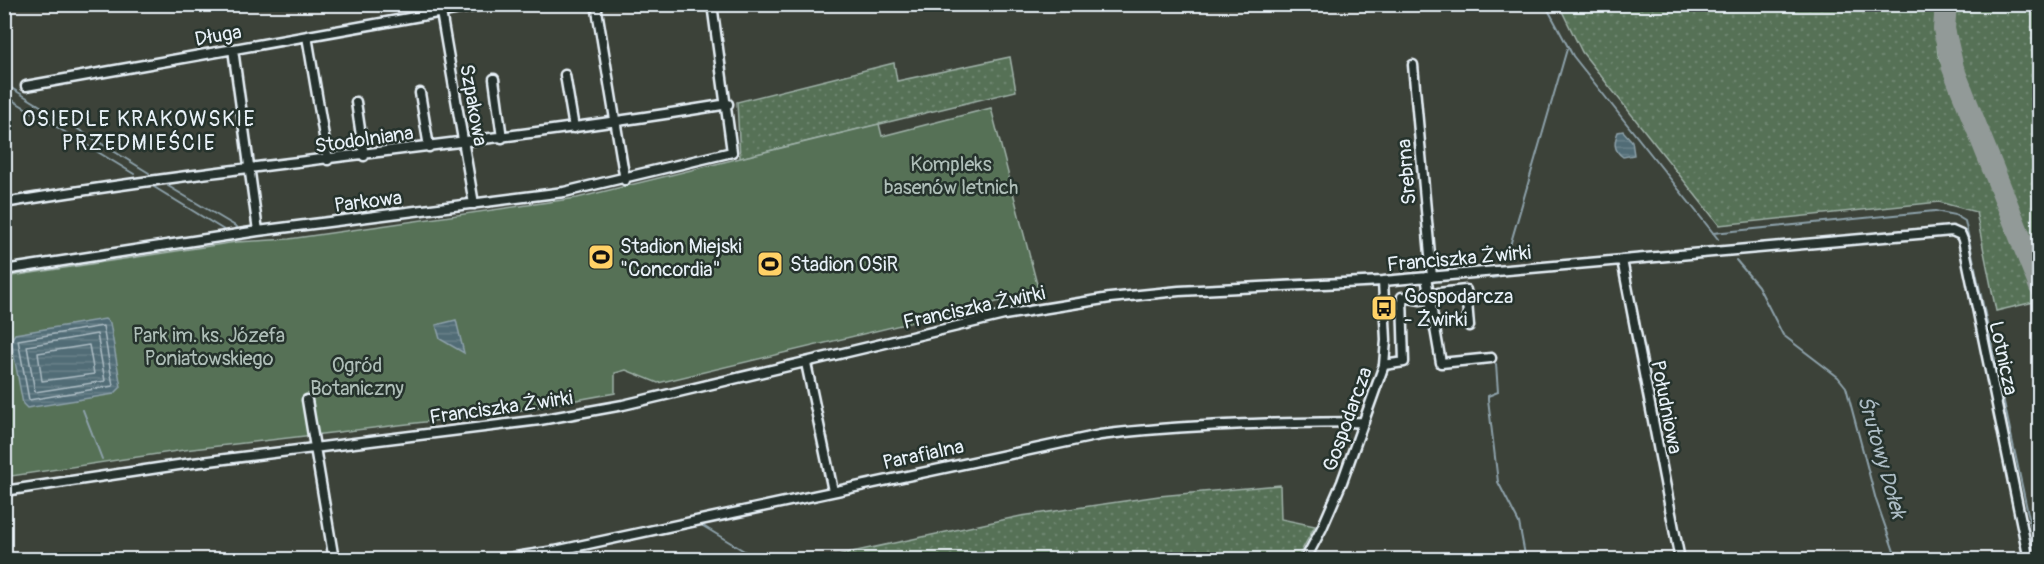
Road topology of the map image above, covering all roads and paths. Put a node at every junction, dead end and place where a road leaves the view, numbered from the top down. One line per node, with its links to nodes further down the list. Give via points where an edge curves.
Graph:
1 (488, 4): 4 (street, Długa)
2 (596, 4): 14 (street)
3 (712, 4): 13 (street)
4 (439, 9): 5 (street, Długa); 17 (street, Szpakowa)
5 (307, 36): 6 (street, Długa); 20 (street)
6 (233, 49): 10 (street, Długa); 21 (street)
7 (1413, 65): 29 (street, Srebrna)
8 (565, 75): 15 (street)
9 (494, 79): 16 (street)
10 (26, 86)
11 (420, 93): 18 (street)
12 (356, 102): 19 (street)
13 (728, 104): 14 (street, Stodolniana); 22 (street, Parkowa, via 732,152)
14 (616, 123): 15 (street, Stodolniana); 22 (street)
15 (574, 128): 16 (street, Stodolniana)
16 (502, 138): 17 (street, Stodolniana)
17 (464, 142): 18 (street, Stodolniana); 24 (street, Szpakowa)
18 (429, 147): 19 (street, Stodolniana)
19 (364, 156): 20 (street, Stodolniana)
20 (328, 160): 21 (street, Stodolniana)
21 (250, 170): 23 (street, Stodolniana, via 151,180); 25 (street)
22 (625, 180): 24 (street, Parkowa)
23 (4, 203)
24 (474, 204): 25 (street, Parkowa)
25 (258, 231): 28 (street, Parkowa)
26 (1961, 235): 27 (street, Franciszka Żwirki, via 1952,231); 45 (street, Lotnicza)
27 (1622, 260): 29 (street, Franciszka Żwirki); 44 (street, Południowa)
28 (4, 270)
29 (1429, 277): 30 (street, Franciszka Żwirki); 31 (street, Srebrna)
30 (1383, 281): 34 (street, Franciszka Żwirki, via 1110,298 1004,315); 35 (street, Gospodarcza)
31 (1430, 297): 32 (street, via 1466,290); 33 (street, Srebrna, via 1441,363); 35 (street, via 1401,298 1404,362)
32 (1468, 327)
33 (1491, 358)
34 (806, 363): 38 (street, Franciszka Żwirki, via 591,411); 40 (street)
35 (1384, 365): 37 (street, Gospodarcza)
36 (307, 400): 38 (street)
37 (1364, 422): 40 (street, Parafialna, via 1257,423 1110,434); 43 (street, Gospodarcza, via 1338,491)
38 (315, 447): 39 (street, Franciszka Żwirki); 41 (street)
39 (4, 491)
40 (833, 491): 42 (street, Parafialna, via 555,551)
41 (334, 560)
42 (494, 560)
43 (1305, 560)
44 (1680, 560)
45 (2029, 560)

